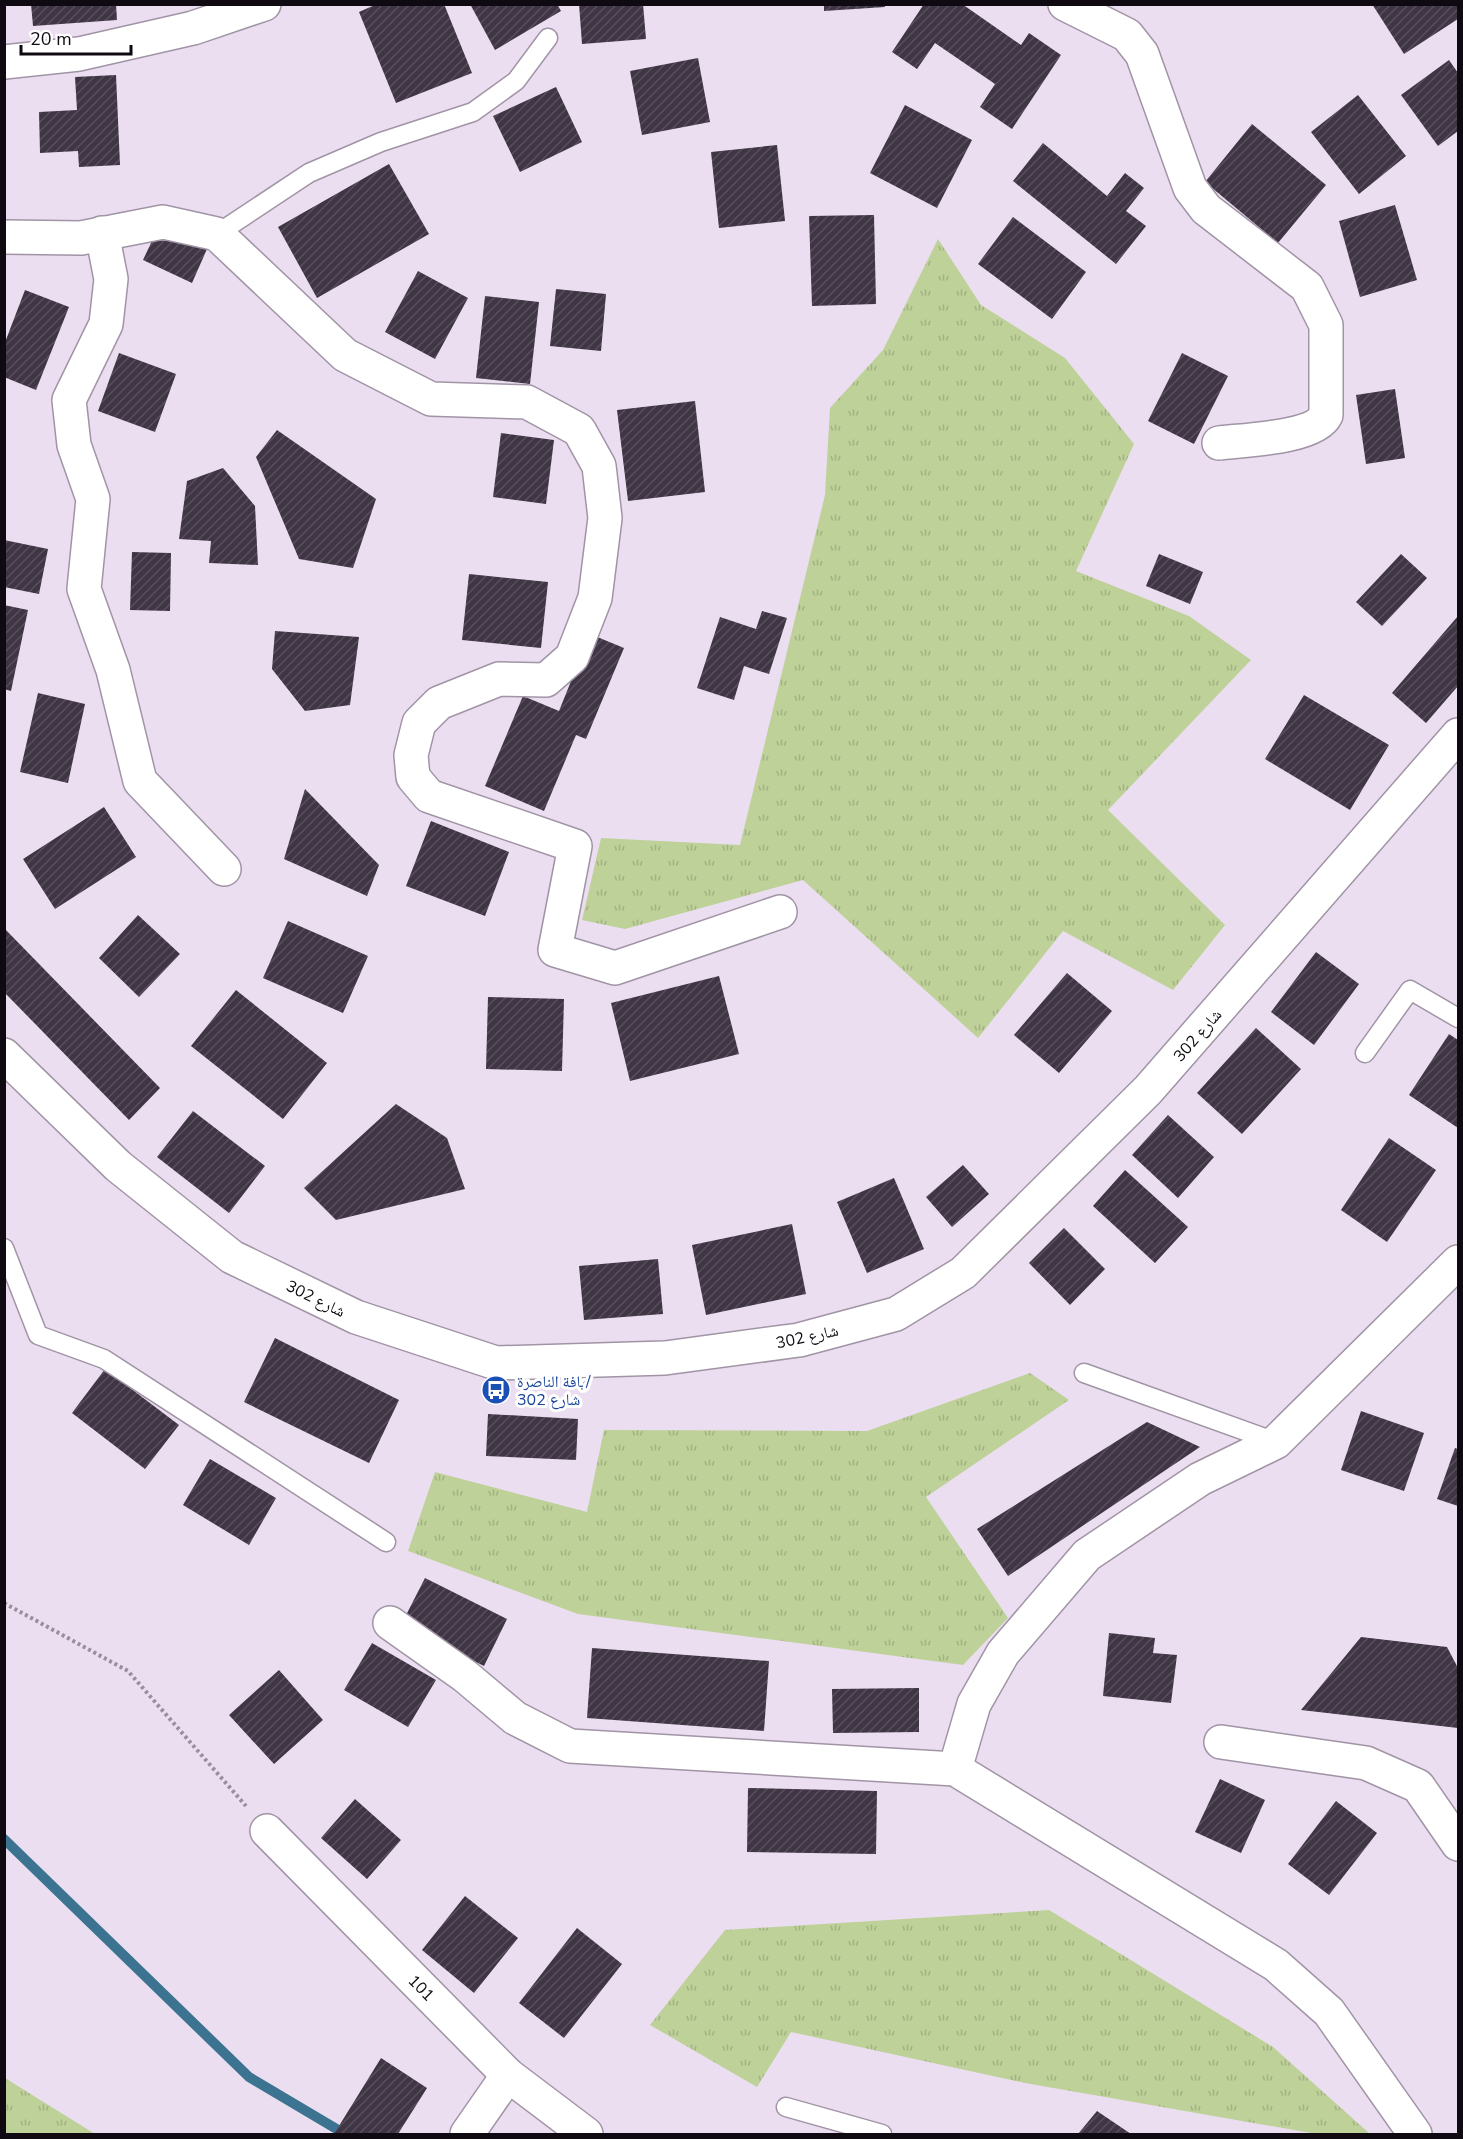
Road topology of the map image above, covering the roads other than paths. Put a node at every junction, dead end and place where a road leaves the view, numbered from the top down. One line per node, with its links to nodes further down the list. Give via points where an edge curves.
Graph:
1 (264, 4): 4 (street, via 193,28 79,54)
2 (1065, 4): 8 (street, via 1127,35 1143,54 1190,188 1206,209 1307,287 1326,325 1323,422 1303,432)
3 (548, 38): 6 (lane, via 516,81 473,112 381,142 309,173)
4 (4, 62)
5 (102, 233): 6 (street, via 163,222); 7 (street, via 81,238); 10 (street, via 111,279 106,324 69,400 74,445 93,500 84,589 113,670 140,781)
6 (217, 234): 11 (street, via 345,355 431,399 527,402 579,430 599,466 605,518 595,598 572,657 546,680 498,679 439,704 419,723 411,755 413,777 429,796 575,846 555,950 615,968)
7 (4, 237)
8 (1219, 443)
9 (1458, 735): 14 (street, شارع 302, via 1148,1090 963,1273 896,1314 799,1340 665,1358 496,1363 356,1317 232,1257 118,1166)
10 (224, 868)
11 (780, 912)
12 (1458, 1018): 13 (lane, via 1410,990)
13 (1365, 1053)
14 (4, 1055)
15 (4, 1248): 19 (lane, via 38,1335 104,1359)
16 (1458, 1262): 18 (street)
17 (1084, 1373): 18 (lane)
18 (1276, 1442): 22 (street, via 1200,1479 1088,1555 1003,1653 974,1704)
19 (386, 1542)
20 (390, 1623): 22 (street, via 465,1676 515,1718 570,1746)
21 (1221, 1742): 24 (street, via 1366,1763 1418,1786)
22 (955, 1769): 30 (street, via 1276,1965 1329,2012)
23 (267, 1831): 25 (street, 101)
24 (1458, 1844)
25 (508, 2075): 27 (street); 28 (street, 101)
26 (786, 2107): 29 (lane)
27 (467, 2134)
28 (586, 2134)
29 (882, 2134)
30 (1415, 2134)

